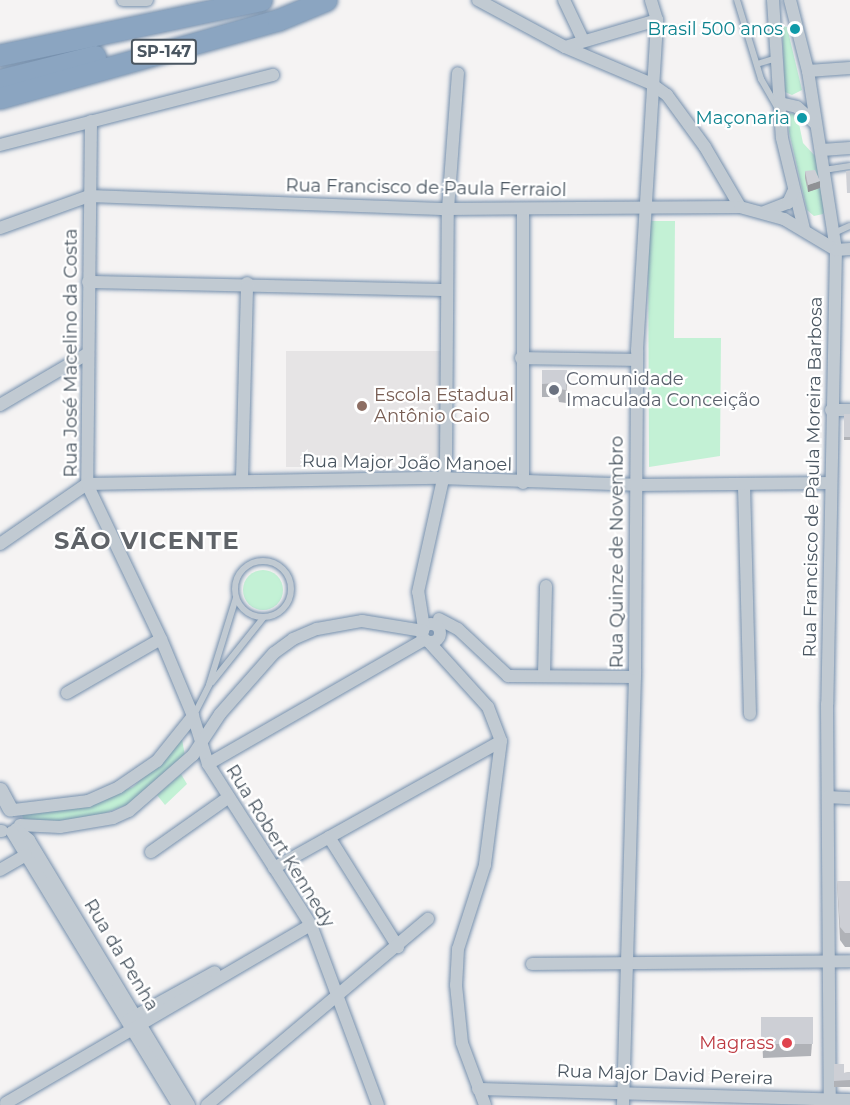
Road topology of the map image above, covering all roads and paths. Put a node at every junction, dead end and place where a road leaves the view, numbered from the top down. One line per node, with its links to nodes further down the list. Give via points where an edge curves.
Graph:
1 (123, 0): 2 (street)
2 (147, 0)
3 (261, 0): 17 (highway)
4 (292, 0): 24 (highway, SP-147, via 218,24)
5 (326, 0): 26 (highway, SP-147, via 278,20)
6 (478, 0): 16 (street)
7 (564, 0): 15 (street)
8 (651, 0): 12 (street, Rua Quinze de Novembro)
9 (737, 0): 19 (lane)
10 (772, 0): 13 (street)
11 (790, 0): 14 (street, Rua Francisco de Paula Moreira Barbosa)
12 (657, 20): 15 (street); 25 (street, Rua Quinze de Novembro)
13 (775, 22): 14 (street); 18 (street)
14 (794, 22): 21 (street, Rua Francisco de Paula Moreira Barbosa)
15 (583, 40): 16 (street)
16 (565, 46): 25 (street)
17 (0, 55)
18 (777, 58): 19 (lane); 27 (street)
19 (757, 64): 27 (lane, via 766,91)
20 (850, 68): 21 (street)
21 (808, 71): 29 (street, Rua Francisco de Paula Moreira Barbosa)
22 (458, 73): 39 (street)
23 (273, 75): 28 (street)
24 (0, 80)
25 (650, 83): 37 (street, Rua Quinze de Novembro); 38 (street, via 683,115)
26 (0, 98)
27 (780, 106): 29 (street, via 802,110); 35 (street, via 782,138)
28 (91, 121): 30 (street); 36 (street, Rua José Macelino da Costa)
29 (816, 124): 32 (street, Rua Francisco de Paula Moreira Barbosa)
30 (0, 146)
31 (850, 148): 32 (street)
32 (822, 150): 34 (street, Rua Francisco de Paula Moreira Barbosa)
33 (850, 166): 34 (lane)
34 (824, 170): 45 (street, Rua Francisco de Paula Moreira Barbosa)
35 (794, 190): 41 (street, via 788,203); 44 (street)
36 (89, 196): 39 (street, Rua Francisco de Paula Ferraiol); 43 (street); 48 (street, Rua José Macelino da Costa)
37 (646, 207): 38 (street, Rua Francisco de Paula Ferraiol); 40 (street, Rua Francisco de Paula Ferraiol); 53 (street, Rua Quinze de Novembro)
38 (740, 207): 41 (street, Rua Francisco de Paula Ferraiol)
39 (448, 209): 40 (street, Rua Francisco de Paula Ferraiol); 50 (street)
40 (523, 209): 52 (street)
41 (763, 212): 44 (street, Rua Francisco de Paula Ferraiol)
42 (850, 226): 45 (lane)
43 (0, 228)
44 (804, 229): 47 (street, Rua Francisco de Paula Ferraiol)
45 (834, 233): 47 (street, Rua Francisco de Paula Moreira Barbosa)
46 (850, 249): 47 (street)
47 (836, 250): 55 (street, Rua Francisco de Paula Moreira Barbosa)
48 (88, 282): 49 (street); 51 (street, Rua José Macelino da Costa)
49 (247, 284): 50 (street); 58 (street)
50 (447, 290): 57 (street)
51 (87, 354): 54 (street); 61 (street, Rua José Macelino da Costa)
52 (521, 358): 53 (street); 59 (street)
53 (636, 360): 62 (street, Rua Quinze de Novembro)
54 (0, 405)
55 (831, 410): 56 (street); 60 (street, Rua Francisco de Paula Moreira Barbosa)
56 (850, 410)
57 (444, 478): 58 (street, Rua Major João Manoel); 59 (street, Rua Major João Manoel); 68 (street, via 418,592)
58 (242, 479): 61 (street, Rua Major João Manoel)
59 (523, 483): 62 (street, Rua Major João Manoel)
60 (831, 483): 63 (street, Rua Major João Manoel); 81 (street, Rua Francisco de Paula Moreira Barbosa)
61 (87, 484): 64 (street); 69 (street, Rua José Macelino da Costa)
62 (635, 485): 63 (street, Rua Major João Manoel); 71 (street, Rua Quinze de Novembro)
63 (744, 486): 74 (street)
64 (0, 544)
65 (546, 586): 70 (street)
66 (236, 597): 67 (lane, via 247,612); 67 (lane, via 241,571 257,561 275,564 288,576 290,594 281,610); 72 (lane)
67 (264, 617): 72 (lane)
68 (432, 632): 70 (street, via 458,629 499,672 508,676); 76 (street, via 445,657 488,707); 77 (street, via 362,621 317,629 294,639 274,653); 78 (street)
69 (161, 639): 73 (street); 75 (street, Rua José Macelino da Costa)
70 (544, 675): 71 (street)
71 (634, 677): 95 (street, Rua Quinze de Novembro)
72 (209, 685): 75 (lane)
73 (67, 693)
74 (750, 714)
75 (194, 716): 77 (street, Rua José Macelino da Costa); 83 (street, via 157,761 119,787 88,801)
76 (501, 741): 85 (street); 99 (street, via 485,865 458,949 462,1043)
77 (200, 743): 78 (street, Rua Robert Kennedy); 84 (street, via 193,756 162,785 113,819)
78 (208, 764): 80 (street, Rua Robert Kennedy)
79 (0, 790): 83 (street)
80 (229, 797): 86 (street); 88 (street, Rua Robert Kennedy)
81 (828, 797): 82 (street); 93 (street, Rua Francisco de Paula Moreira Barbosa)
82 (850, 798)
83 (5, 810): 84 (street)
84 (8, 830): 87 (street, Rua da Penha); 98 (street, Rua da Penha, via 28,840)
85 (329, 837): 88 (street); 92 (street)
86 (151, 852)
87 (27, 855): 89 (street); 98 (street, Rua da Penha)
88 (274, 868): 91 (street, Rua Robert Kennedy)
89 (0, 870)
90 (428, 919): 92 (street)
91 (309, 922): 97 (street, Rua Robert Kennedy); 98 (street)
92 (398, 947): 97 (street)
93 (831, 960): 94 (street); 95 (street); 103 (street, Rua Francisco de Paula Moreira Barbosa)
94 (850, 961)
95 (628, 963): 96 (street); 100 (street, Rua Quinze de Novembro)
96 (532, 964)
97 (339, 994): 106 (street); 107 (street, Rua Robert Kennedy)
98 (134, 1023): 101 (street); 104 (street, Rua da Penha); 105 (street, Rua da Penha)
99 (478, 1089): 100 (street, Rua Major David Pereira); 108 (street)
100 (624, 1091): 103 (street, Rua Major David Pereira); 109 (street, Rua Quinze de Novembro)
101 (3, 1099)
102 (850, 1100): 103 (street, Rua Major David Pereira)
103 (830, 1103)
104 (178, 1105)
105 (189, 1105)
106 (207, 1105)
107 (378, 1105)
108 (485, 1105)
109 (623, 1105)

